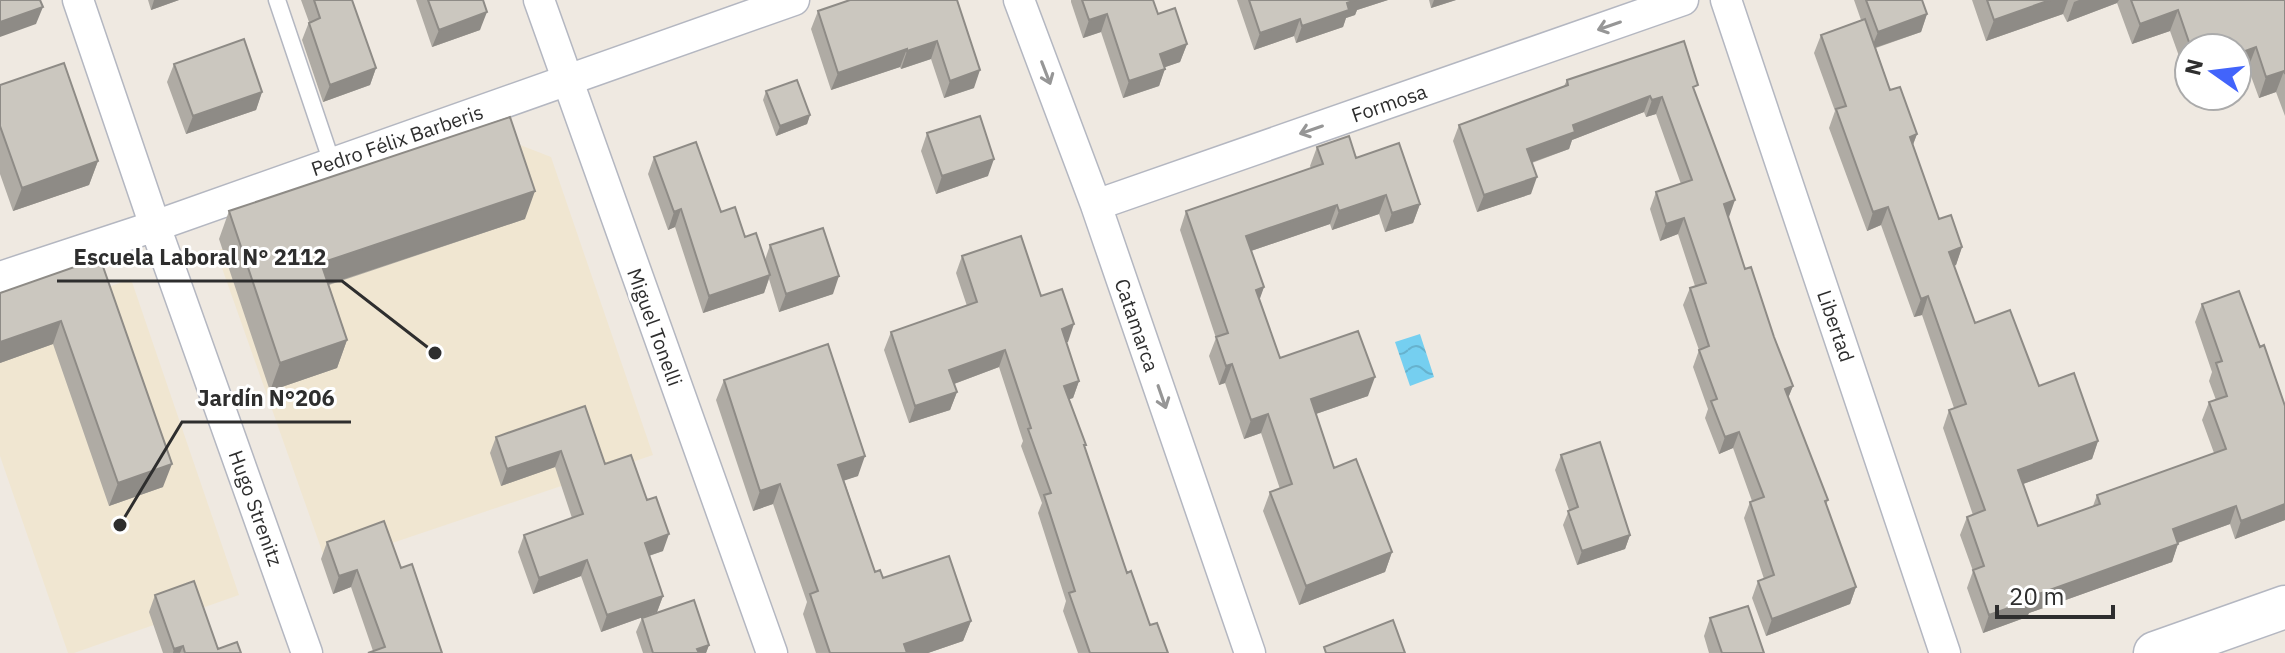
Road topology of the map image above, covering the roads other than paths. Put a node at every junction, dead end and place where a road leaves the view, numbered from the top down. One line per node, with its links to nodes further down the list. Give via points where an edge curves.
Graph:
1 (78, 0): 11 (street, Hugo Strenitz)
2 (277, 0): 9 (lane)
3 (539, 0): 8 (street, Miguel Tonelli)
4 (794, 0): 8 (street, Pedro Félix Barberis)
5 (1019, 0): 10 (street, Catamarca, one-way to 10)
6 (1683, 0): 10 (street, Formosa, one-way to 10)
7 (1726, 0): 17 (street, Libertad)
8 (567, 80): 9 (street, Pedro Félix Barberis); 15 (street, Miguel Tonelli)
9 (332, 163): 11 (street, Pedro Félix Barberis)
10 (1096, 205): 16 (street, Catamarca, one-way to 16)
11 (155, 226): 12 (street, Pedro Félix Barberis); 14 (street, Hugo Strenitz)
12 (0, 277)
13 (2285, 607): 18 (main road)
14 (307, 653)
15 (772, 653)
16 (1250, 653)
17 (1945, 653)
18 (2155, 653)

